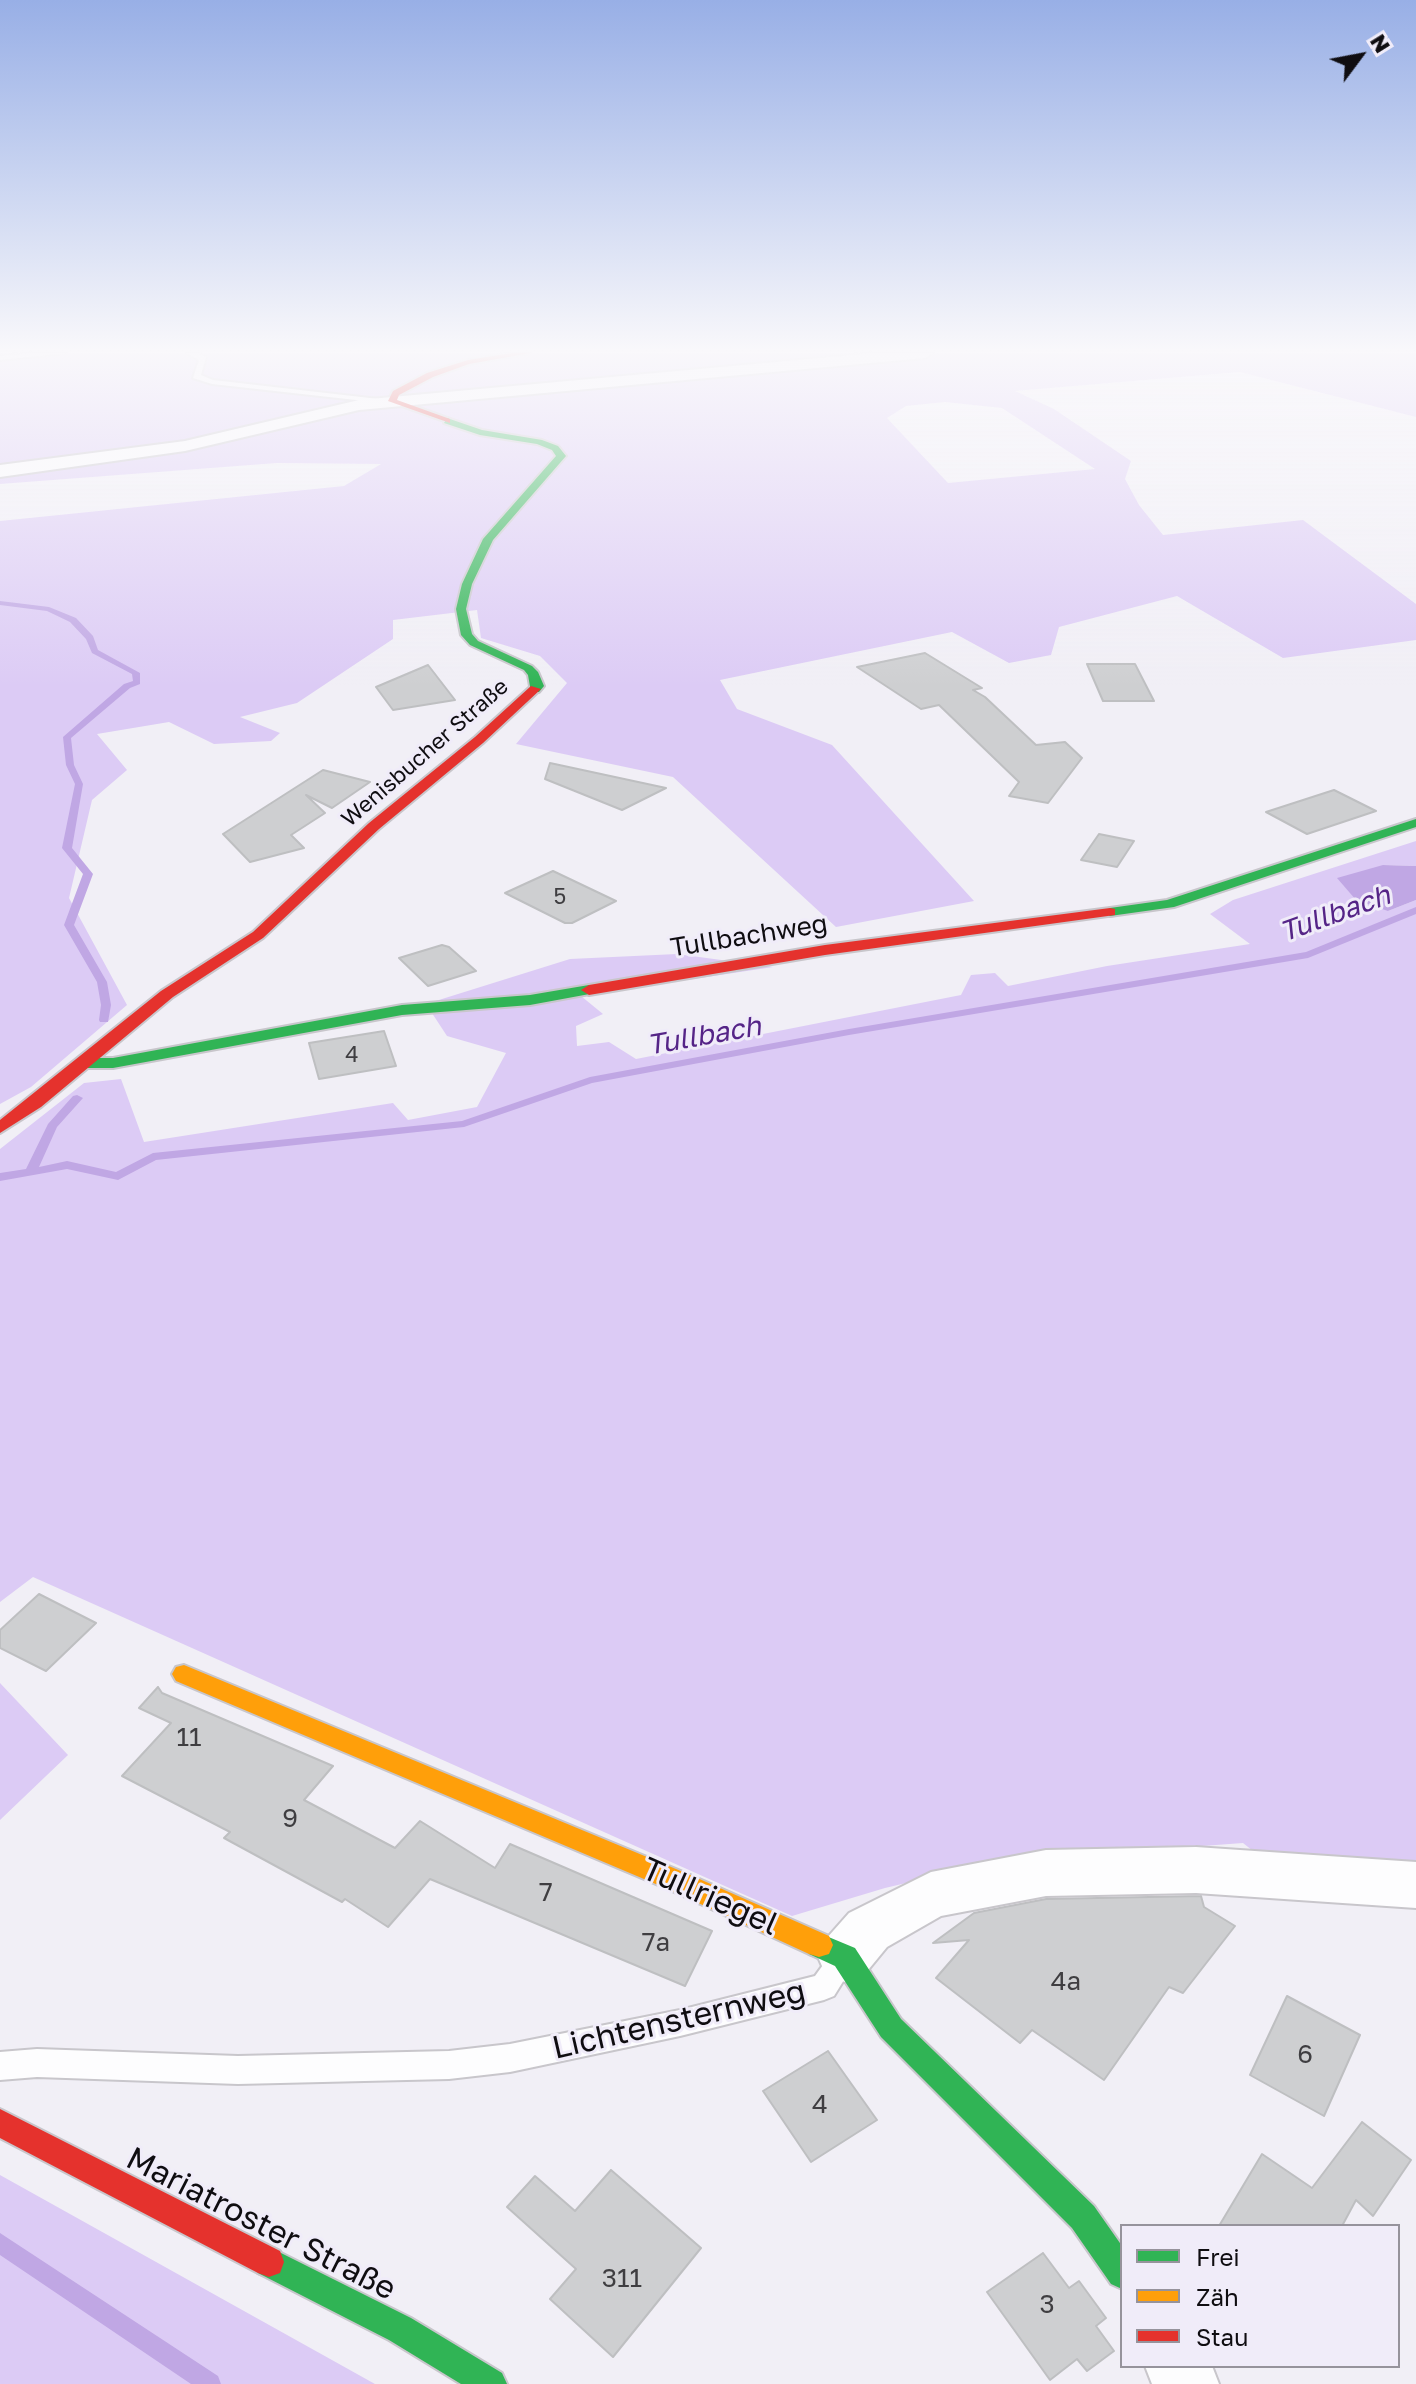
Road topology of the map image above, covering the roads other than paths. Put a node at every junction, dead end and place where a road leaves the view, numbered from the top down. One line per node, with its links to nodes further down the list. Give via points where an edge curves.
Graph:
1 (50, 464): 3 (street)
2 (554, 464): 5 (street, Wenisbucher Straße, via 488,539 461,609 474,643 528,668 538,686 374,826 258,935 167,994)
3 (0, 471)
4 (1416, 823): 5 (street, Tullbachweg, via 1169,904 825,950 530,1000 402,1010 113,1063)
5 (81, 1063): 6 (street, Wenisbucher Straße)
6 (0, 1128)
7 (184, 1674): 9 (street, Tullriegel)
8 (1416, 1885): 9 (street, Lichtensternweg, via 1196,1870 1046,1873 931,1895 868,1930)
9 (845, 1957): 10 (lane, Lichtensternweg, via 824,1987 510,2058 449,2065 238,2070); 12 (street, via 891,2028 1083,2217)
10 (0, 2066)
11 (0, 2123): 13 (street, Mariatroster Straße, via 400,2329)
12 (1120, 2270)
13 (491, 2384)

